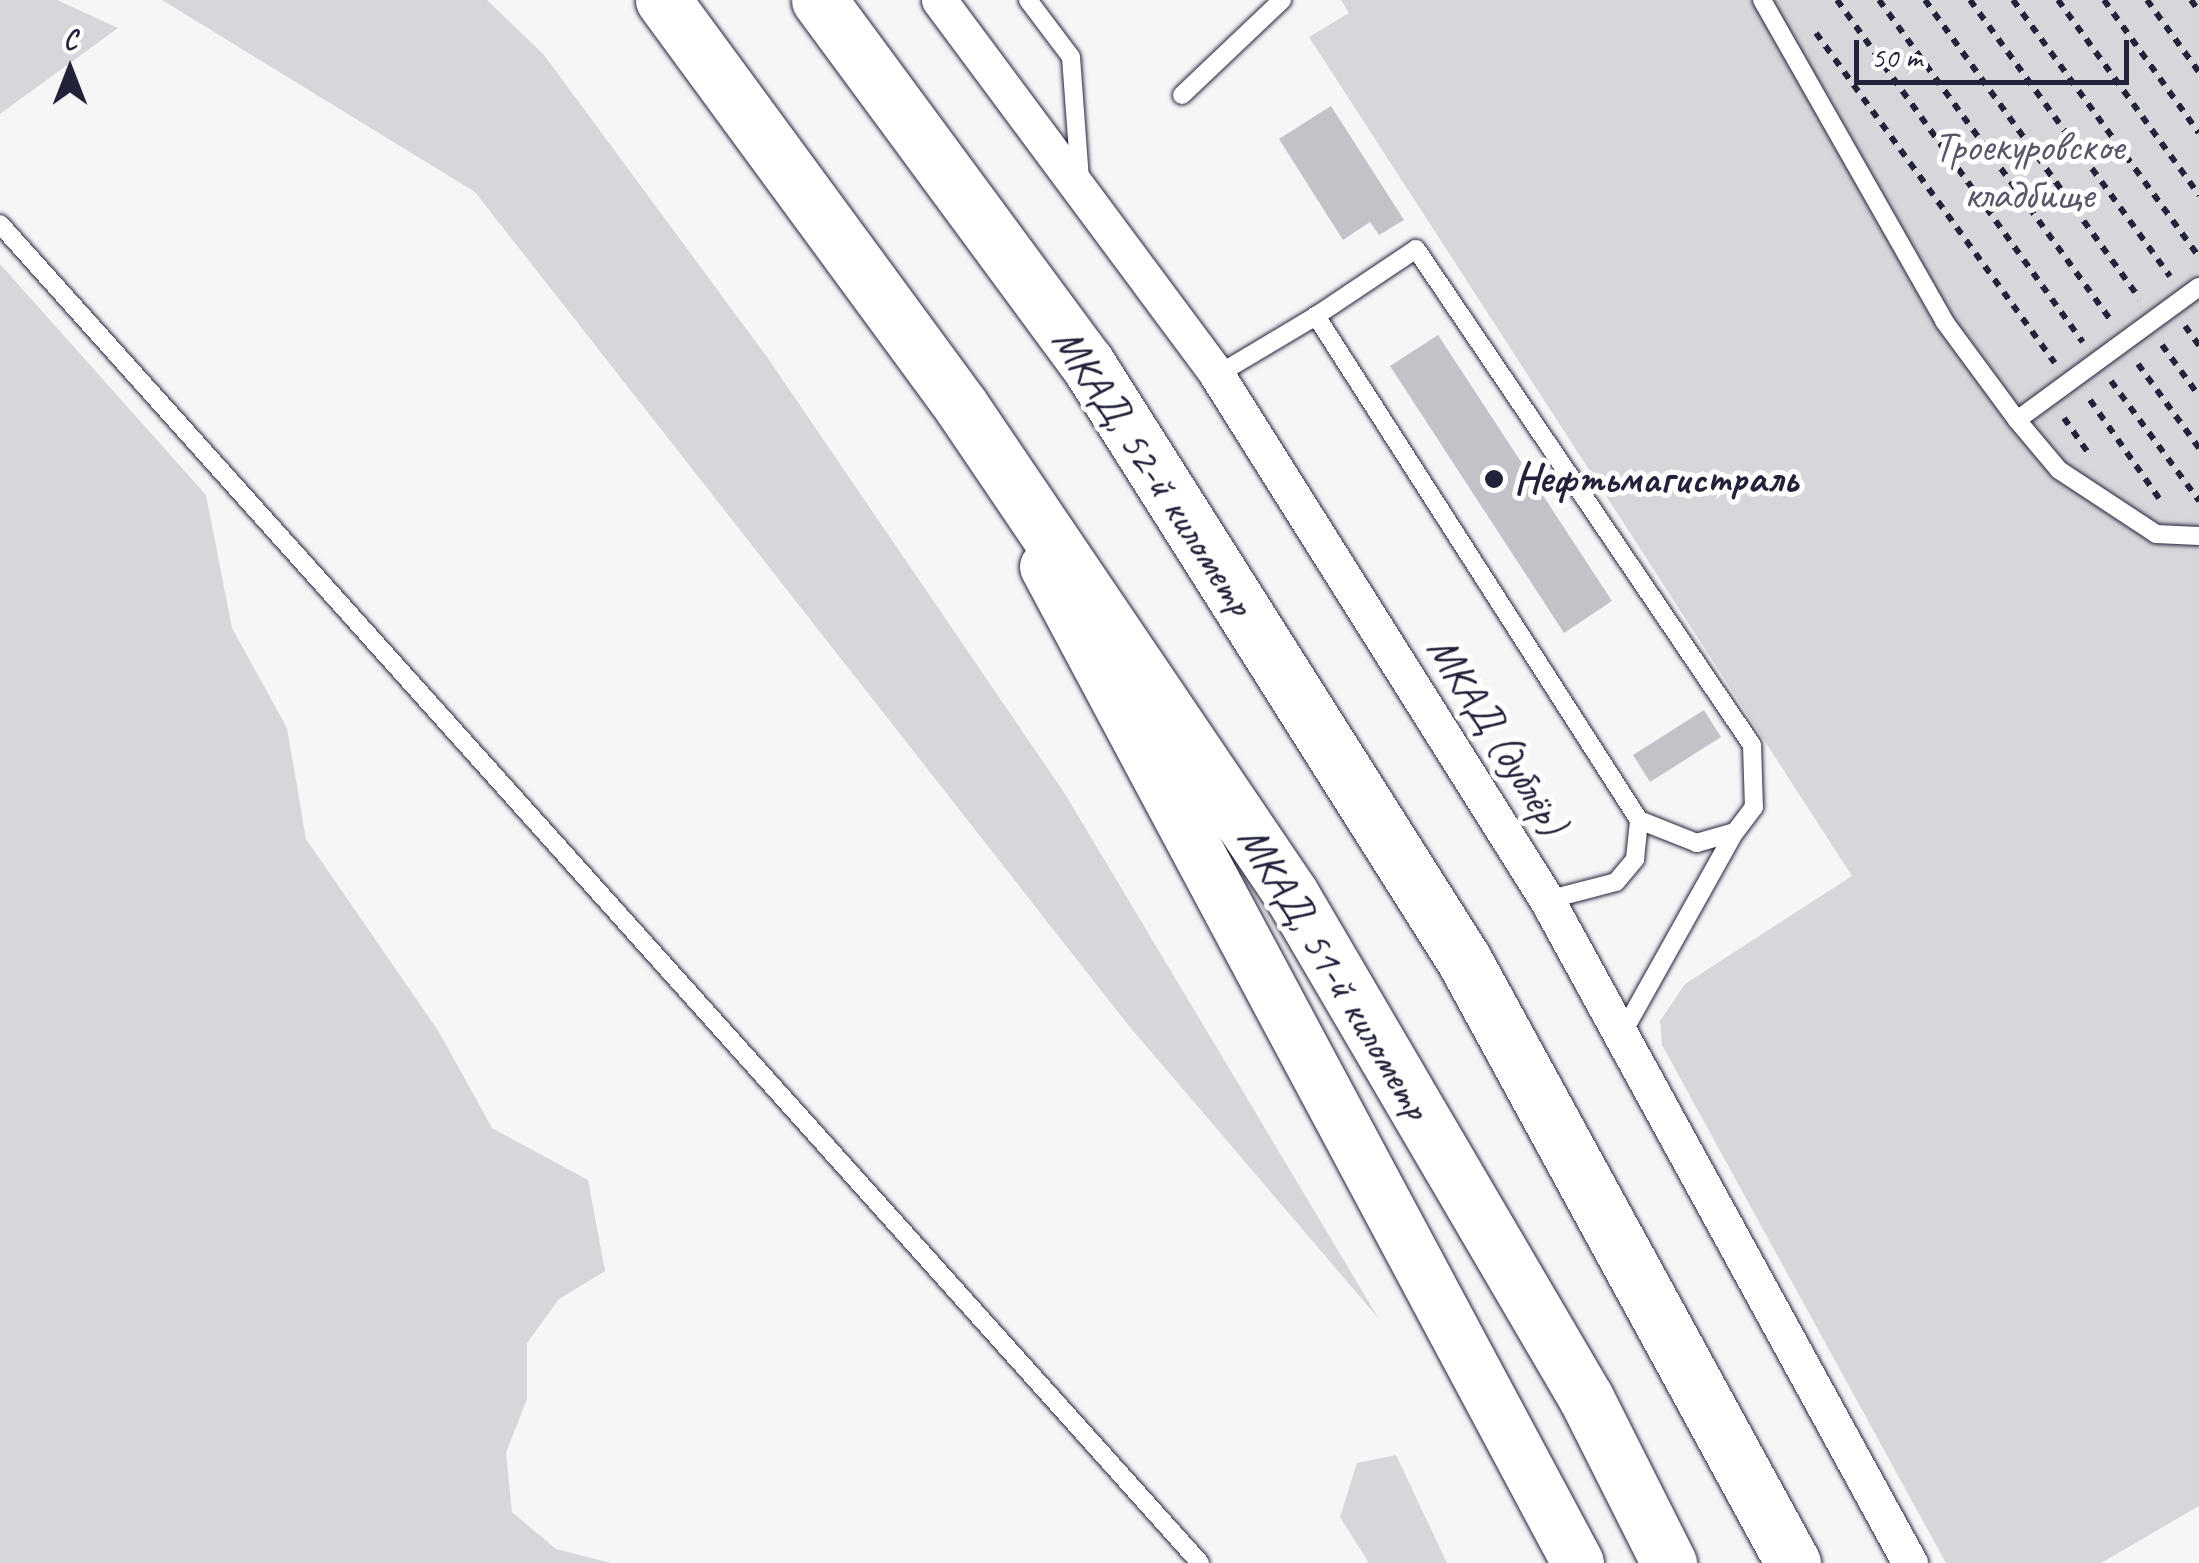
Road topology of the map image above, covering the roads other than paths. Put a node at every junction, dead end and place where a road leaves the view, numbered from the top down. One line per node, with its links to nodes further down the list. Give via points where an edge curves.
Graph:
1 (662, 0): 13 (highway)
2 (819, 0): 23 (highway, МКАД, 52-й километр, via 1087,364 1464,960)
3 (939, 0): 8 (street, МКАД (дублёр))
4 (1028, 0): 8 (lane, via 1071,57)
5 (1282, 0): 7 (lane)
6 (1762, 0): 14 (lane, via 1934,305)
7 (1182, 95)
8 (1080, 185): 12 (street, МКАД (дублёр))
9 (0, 224): 20 (lane)
10 (2192, 292): 14 (lane)
11 (1316, 316): 12 (lane); 16 (lane); 17 (lane, via 1416,250 1752,746 1754,807)
12 (1218, 375): 18 (street, МКАД (дублёр))
13 (961, 406): 21 (street); 22 (highway, МКАД, 51-й километр, via 1291,894 1586,1398)
14 (2017, 420): 15 (lane, via 2059,470 2156,534)
15 (2192, 535)
16 (1639, 820): 17 (lane, via 1697,843); 18 (lane, via 1635,860 1616,882)
17 (1735, 832): 19 (lane)
18 (1547, 900): 19 (street, МКАД (дублёр))
19 (1623, 1032): 24 (street, МКАД (дублёр))
20 (1200, 1563)
21 (1578, 1563)
22 (1669, 1563)
23 (1793, 1563)
24 (1910, 1563)

